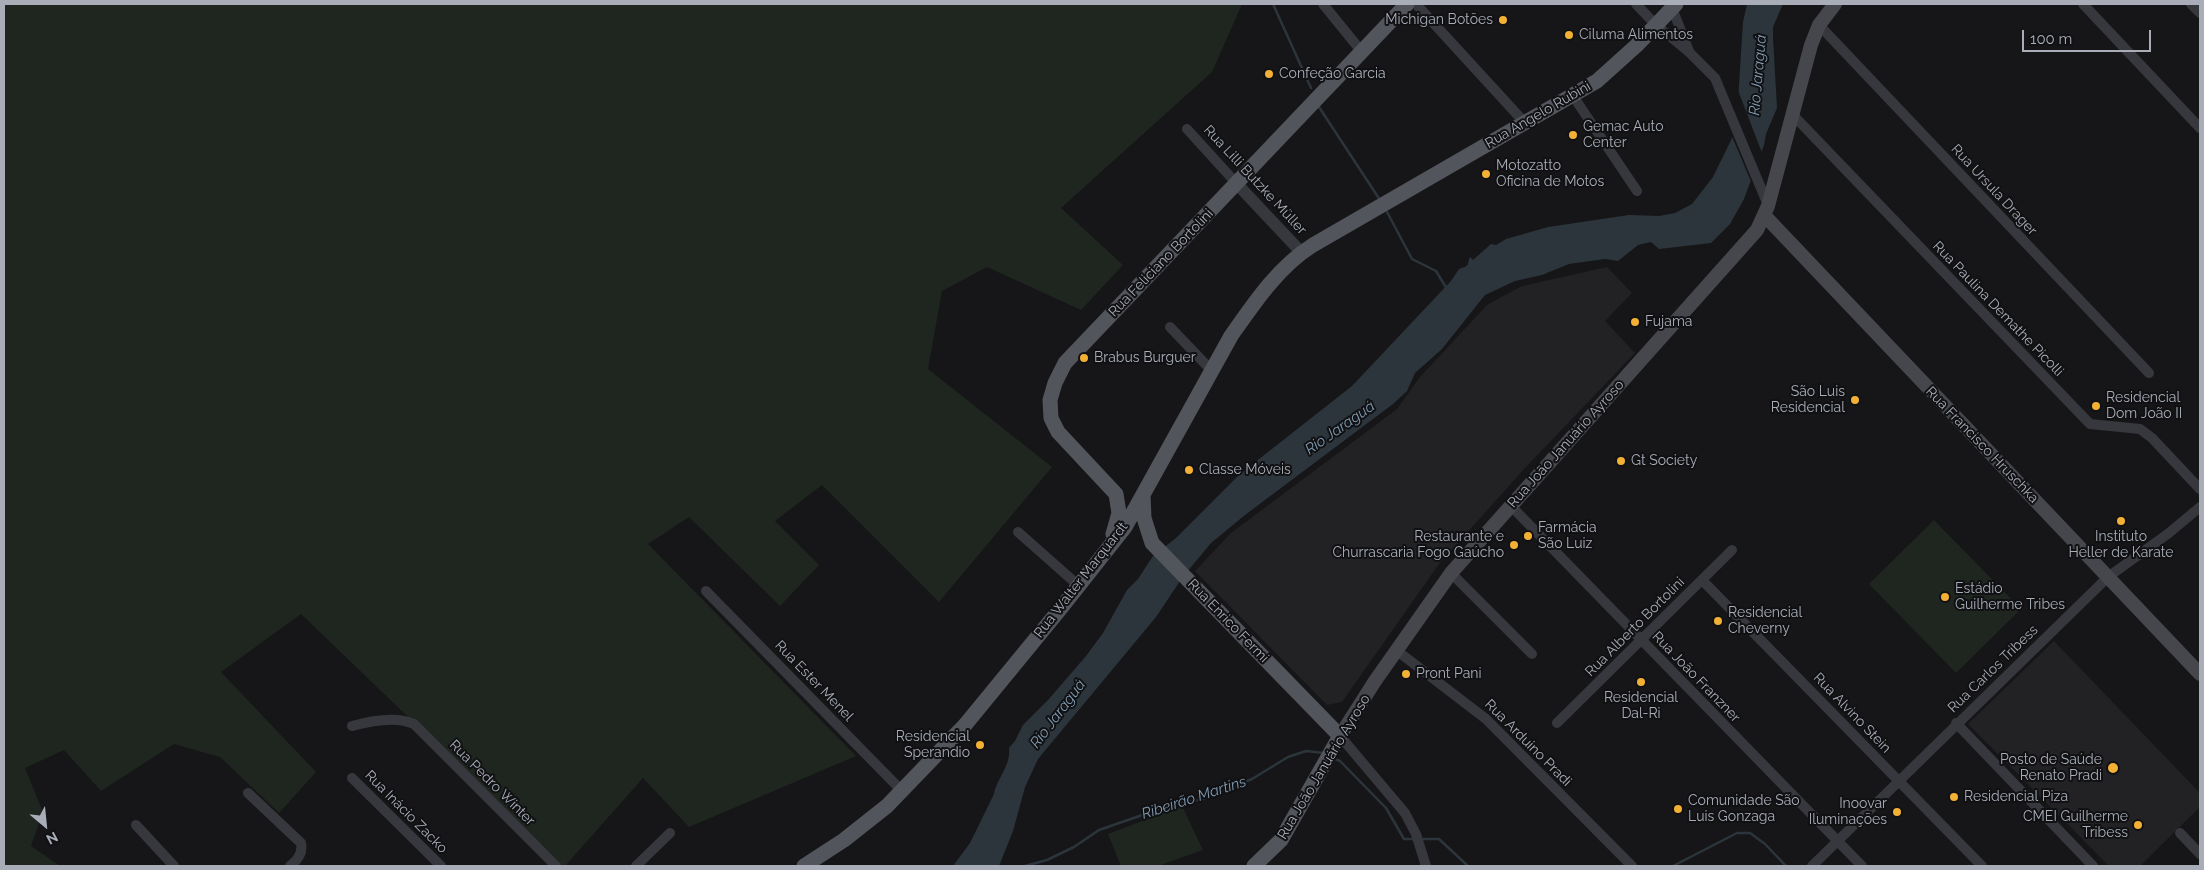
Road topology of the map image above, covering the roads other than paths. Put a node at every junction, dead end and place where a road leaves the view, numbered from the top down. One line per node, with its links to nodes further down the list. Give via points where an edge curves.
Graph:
1 (1323, 4): 12 (street)
2 (1407, 4): 12 (main road, Rua Feliciano Bortolini)
3 (1416, 4): 16 (street)
4 (1636, 4): 11 (street)
5 (1835, 4): 10 (main road, Rua João Januário Ayroso)
6 (2083, 4): 17 (street)
7 (2192, 4): 9 (street)
8 (1674, 6): 11 (main road, Rua Angelo Rubini); 13 (street)
9 (2200, 13)
10 (1819, 25): 15 (main road, Rua João Januário Ayroso); 26 (street, Rua Ursula Drager)
11 (1656, 26): 13 (street); 14 (main road, Rua Angelo Rubini, via 1605,74)
12 (1362, 52): 19 (main road, Rua Feliciano Bortolini)
13 (1689, 52): 22 (street, via 1709,70 1718,86 1761,187)
14 (1573, 96): 16 (main road, Rua Angelo Rubini); 20 (street)
15 (1793, 114): 22 (main road, Rua João Januário Ayroso); 27 (street, Rua Paulina Demathe Picolli, via 2090,424 2140,429)
16 (1525, 124): 21 (main road, Rua Angelo Rubini)
17 (2200, 128)
18 (1187, 129): 19 (street, Rua Lilli Butzke Müller)
19 (1237, 184): 23 (street, Rua Lilli Butzke Müller); 28 (main road, Rua Feliciano Bortolini, via 1065,364 1055,384 1050,400 1051,418 1058,432)
20 (1637, 191)
21 (1383, 205): 23 (main road, Rua Walter Marquardt)
22 (1767, 211): 30 (main road, Rua João Januário Ayroso, via 1746,244); 36 (main road, Rua Francisco Hruschka)
23 (1301, 252): 25 (main road, Rua Walter Marquardt, via 1250,308)
24 (1170, 326): 25 (street)
25 (1212, 370): 29 (main road, Rua Walter Marquardt)
26 (2149, 374)
27 (2200, 490)
28 (1116, 494): 29 (main road, via 1128,498); 34 (main road, via 1118,519)
29 (1143, 494): 34 (main road, Rua Walter Marquardt, via 1125,527); 47 (main road, Rua Enrico Fermi, via 1144,518 1154,545)
30 (1511, 506): 35 (main road, Rua João Januário Ayroso); 40 (street, Rua João Franzner)
31 (2200, 507): 36 (street, Rua Carlos Tribess)
32 (1018, 532): 38 (street)
33 (1732, 550): 37 (street, Rua Alberto Bortolini)
34 (1106, 552): 38 (main road, Rua Walter Marquardt)
35 (1451, 573): 41 (main road, Rua João Januário Ayroso); 42 (street)
36 (2108, 577): 43 (main road, Rua Francisco Hruschka); 44 (street, Rua Carlos Tribess)
37 (1702, 580): 40 (street, Rua Alberto Bortolini); 49 (street, Rua Alvino Stein)
38 (1079, 586): 50 (main road, Rua Walter Marquardt, via 965,725)
39 (706, 591): 50 (street, Rua Ester Menel)
40 (1642, 640): 45 (street, Rua Alberto Bortolini); 55 (street, Rua João Franzner)
41 (1396, 650): 47 (main road, Rua João Januário Ayroso); 65 (street, Rua Arduino Pradi, via 1486,719)
42 (1532, 654)
43 (2200, 674)
44 (1956, 723): 49 (street, Rua Carlos Tribess); 69 (street)
45 (1557, 724)
46 (352, 726): 60 (street, Rua Pedro Winter, via 371,721 407,721 414,724)
47 (1340, 736): 63 (main road, Rua João Januário Ayroso, via 1281,840); 64 (street, via 1399,804 1416,834)
48 (352, 778): 59 (street, Rua Inácio Zacko)
49 (1899, 780): 55 (street, Rua Carlos Tribess); 68 (street, Rua Alvino Stein)
50 (902, 791): 62 (main road, Rua Walter Marquardt, via 870,821)
51 (248, 793): 58 (street, via 298,838 302,848 300,856)
52 (136, 825): 57 (street)
53 (670, 833): 61 (street)
54 (2180, 833): 56 (street)
55 (1837, 841): 66 (street, Rua Carlos Tribess); 67 (street, Rua João Franzner)
56 (2200, 854)
57 (174, 866)
58 (290, 866)
59 (441, 866)
60 (556, 866)
61 (636, 866)
62 (804, 866)
63 (1254, 866)
64 (1426, 866)
65 (1632, 866)
66 (1812, 866)
67 (1862, 866)
68 (1982, 866)
69 (2093, 866)

